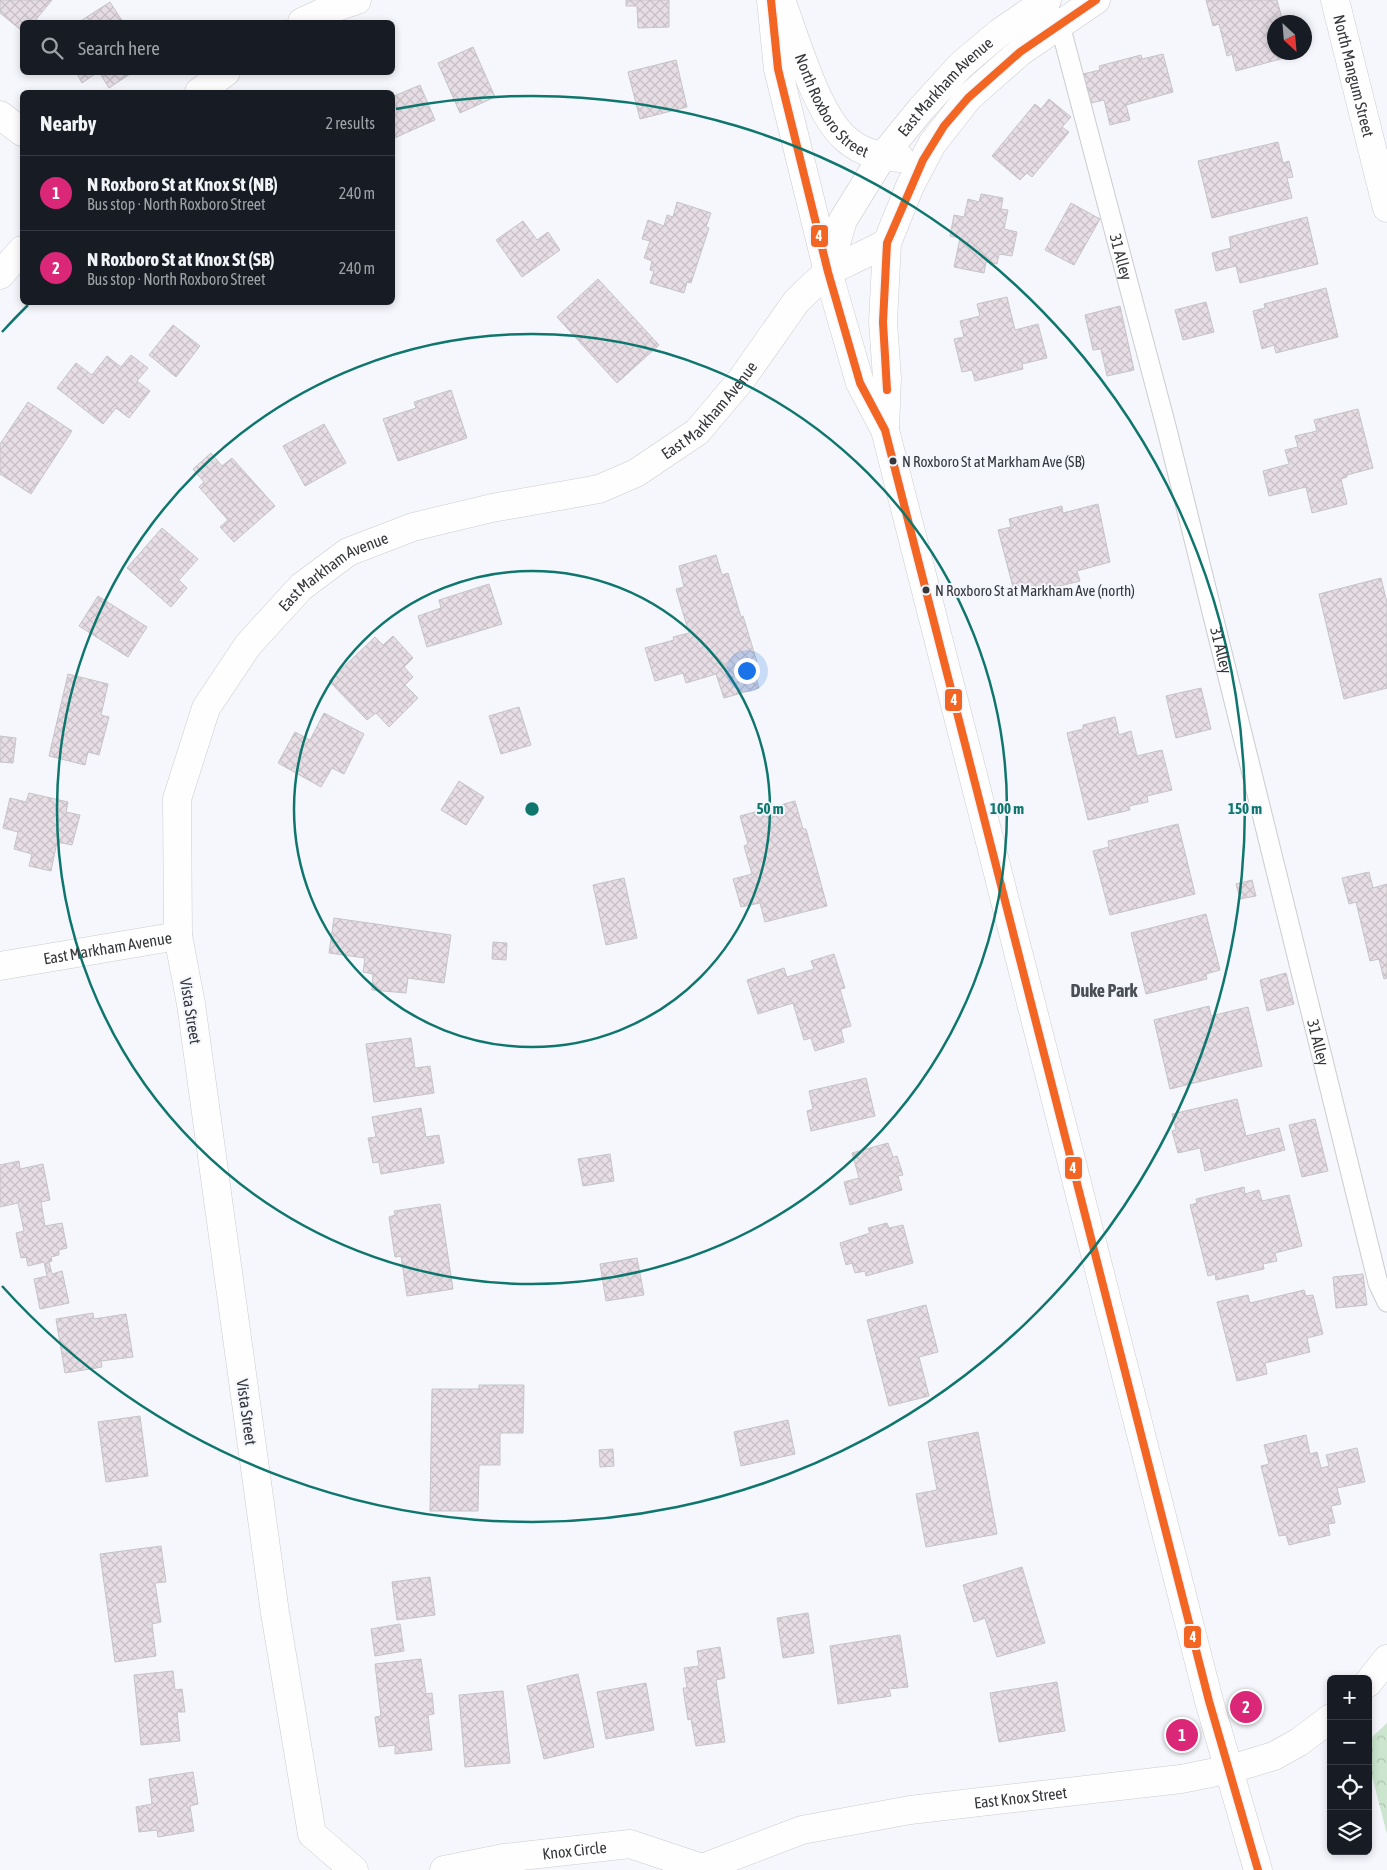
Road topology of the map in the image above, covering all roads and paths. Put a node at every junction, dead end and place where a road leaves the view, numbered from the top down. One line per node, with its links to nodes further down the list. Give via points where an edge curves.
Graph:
1 (357, 0): 7 (street)
2 (771, 0): 18 (street, North Roxboro Street, via 778,69)
3 (781, 0): 13 (street, North Roxboro Street, via 822,106 833,125 858,148)
4 (1096, 0): 8 (street, East Markham Avenue)
5 (1335, 0): 15 (street, North Mangum Street)
6 (1046, 1): 8 (lane, 31 Alley); 13 (street, East Markham Avenue, via 999,32 956,69)
7 (306, 20)
8 (1060, 25): 14 (street, East Markham Avenue, via 1020,52 968,98 944,126); 23 (lane, 31 Alley, via 1167,430 1378,1283)
9 (222, 75): 10 (street)
10 (202, 90)
11 (0, 115): 12 (street)
12 (20, 130)
13 (882, 157): 14 (street, North Roxboro Street); 18 (street, East Markham Avenue, via 843,220)
14 (923, 160): 16 (street, East Markham Avenue)
15 (1387, 208)
16 (887, 243): 18 (street, East Markham Avenue); 20 (street, East Markham Avenue, via 883,322 887,378)
17 (20, 252): 19 (street)
18 (828, 272): 20 (street, North Roxboro Street, via 860,382); 21 (street, East Markham Avenue, via 796,302 741,380 697,432 636,473 599,489 492,508 413,527 348,552 301,587 248,645 206,708 177,799)
19 (0, 275)
20 (885, 430): 27 (street, North Roxboro Street, via 1207,1691)
21 (178, 936): 22 (street, East Markham Avenue); 29 (street, Vista Street, via 191,1004 276,1613 312,1834)
22 (0, 966)
23 (1387, 1302)
24 (1387, 1660): 25 (street)
25 (1372, 1678)
26 (1328, 1720): 27 (street, East Knox Street, via 1274,1756)
27 (1231, 1769): 28 (street, East Knox Street, via 1180,1779 910,1810 802,1830); 31 (street, North Roxboro Street)
28 (702, 1869): 30 (street, Knox Circle, via 630,1844 504,1858)
29 (354, 1870)
30 (444, 1870)
31 (1258, 1870)

